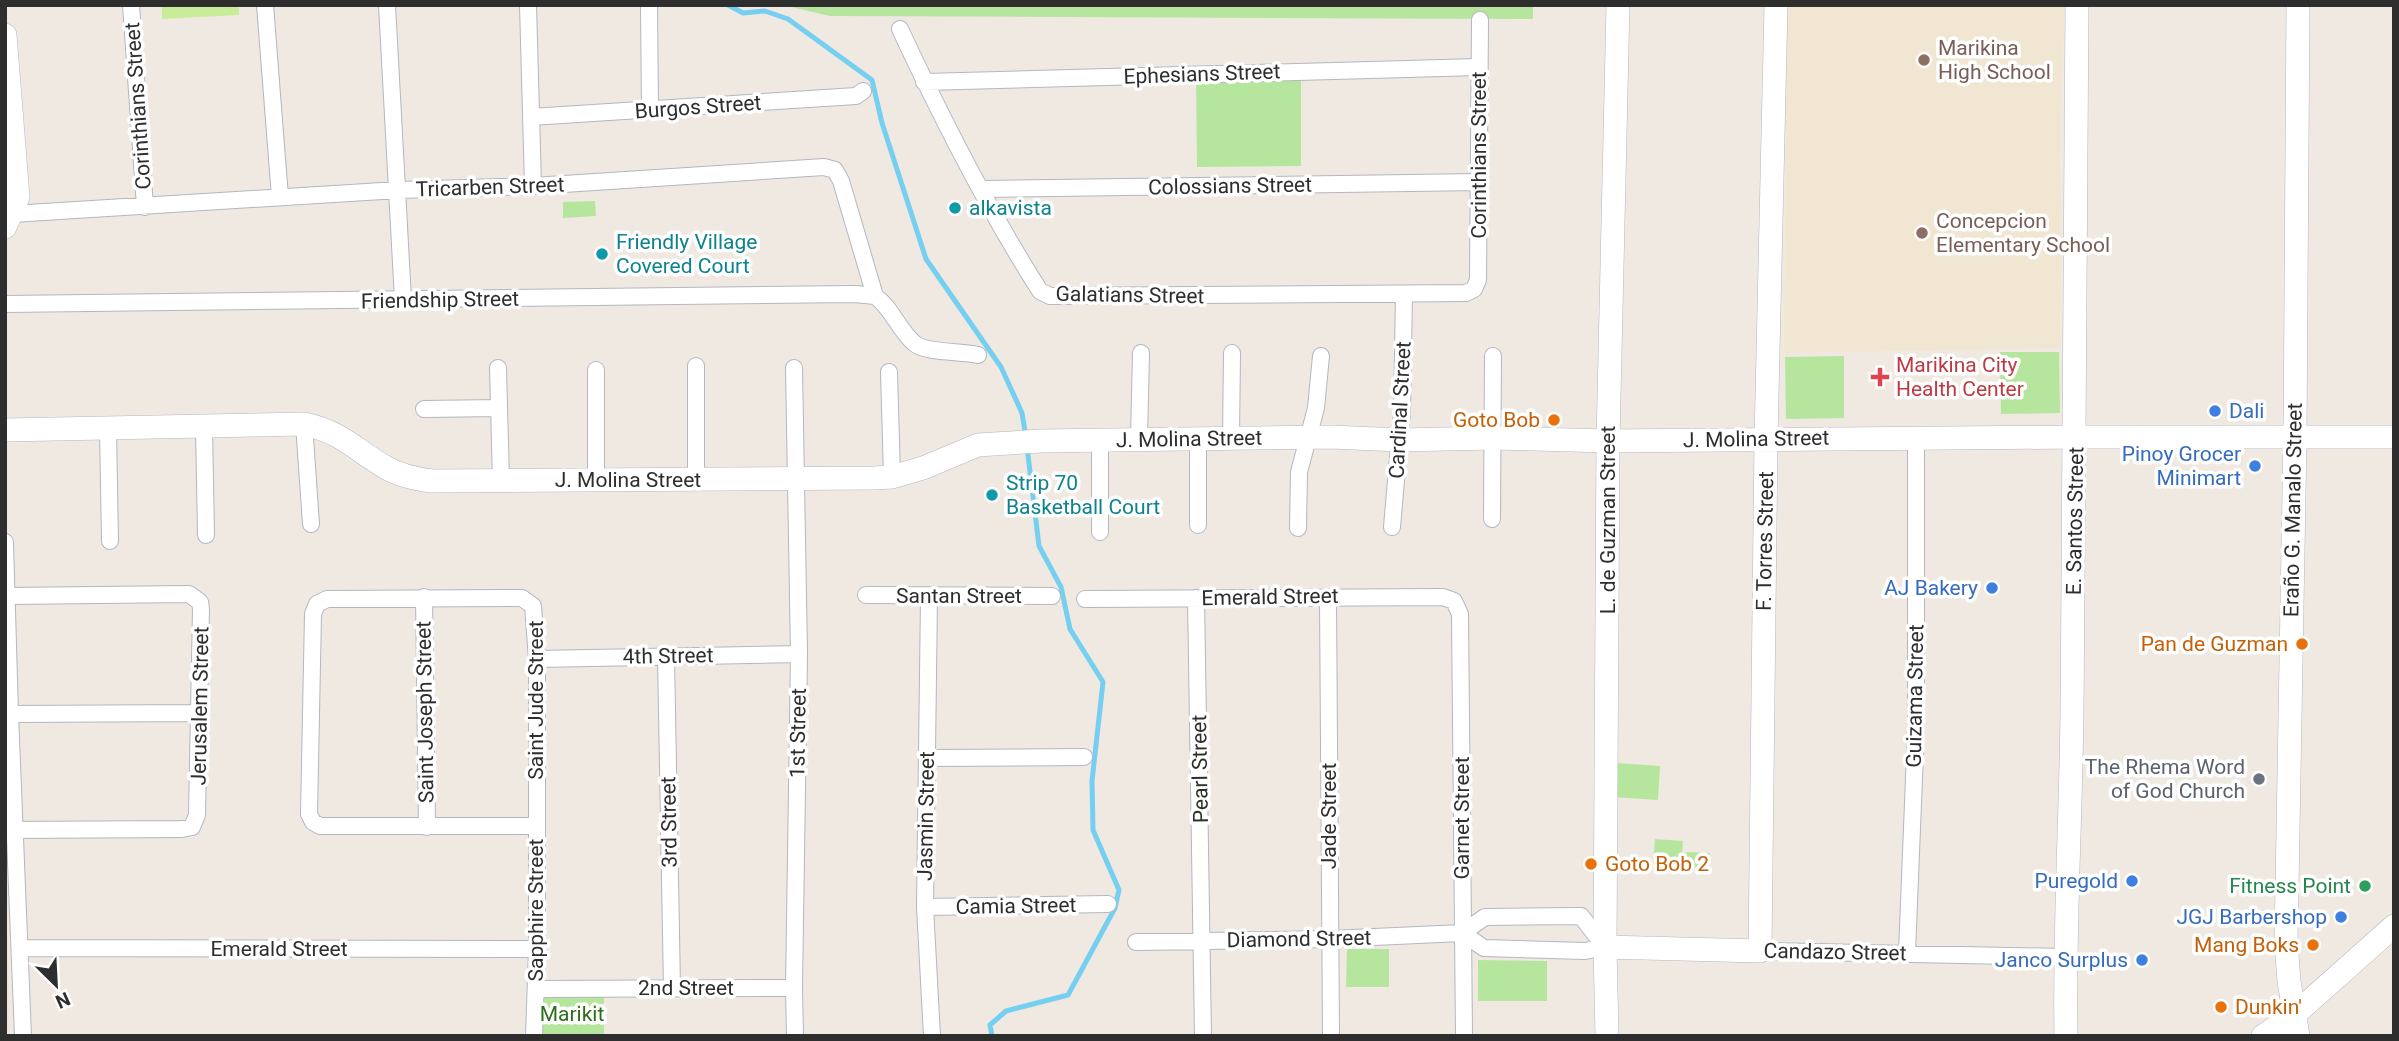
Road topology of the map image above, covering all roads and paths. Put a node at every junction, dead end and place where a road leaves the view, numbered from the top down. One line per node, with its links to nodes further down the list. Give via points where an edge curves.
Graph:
1 (131, 5): 24 (street, Corinthians Street)
2 (265, 5): 23 (street)
3 (387, 5): 22 (street)
4 (528, 5): 17 (street)
5 (649, 5): 16 (street)
6 (1618, 5): 59 (street, L. de Guzman Street)
7 (1776, 5): 56 (street, F. Torres Street)
8 (2077, 5): 47 (street, E. Santos Street)
9 (2298, 5): 48 (street, Eraño G. Manalo Street)
10 (1480, 20): 13 (street, Corinthians Street)
11 (900, 29): 14 (street, Galatians Street)
12 (5, 35): 18 (street)
13 (1479, 67): 14 (street, Ephesians Street); 19 (street, Corinthians Street)
14 (924, 82): 21 (street, Galatians Street)
15 (863, 91): 16 (street, Burgos Street, via 856,96)
16 (650, 110): 17 (street, Burgos Street)
17 (531, 117): 20 (street)
18 (10, 153): 25 (street, via 18,197)
19 (1479, 182): 21 (street, Colossians Street); 26 (street, Corinthians Street, via 1478,280)
20 (533, 186): 22 (street, Tricarben Street); 28 (street, Tricarben Street, via 824,167 835,170)
21 (981, 190): 27 (street, Galatians Street, via 1040,291 1050,296)
22 (398, 191): 23 (street, Tricarben Street); 29 (street)
23 (280, 197): 24 (street, Tricarben Street)
24 (145, 207): 25 (street, Tricarben Street)
25 (9, 221)
26 (1474, 289): 27 (street, Galatians Street)
27 (1404, 294): 58 (street, Cardinal Street)
28 (875, 296): 29 (street, Friendship Street); 33 (street, via 915,345)
29 (403, 300): 30 (street, Friendship Street)
30 (5, 304)
31 (1141, 353): 55 (street)
32 (1232, 354): 51 (street)
33 (978, 355)
34 (1321, 356): 52 (street)
35 (1493, 356): 53 (street)
36 (696, 366): 63 (street)
37 (498, 368): 41 (street)
38 (794, 368): 61 (street, 1st Street)
39 (596, 370): 62 (street)
40 (889, 372): 60 (street)
41 (499, 408): 42 (street); 64 (street)
42 (425, 409)
43 (304, 424): 44 (street, J. Molina Street); 64 (street, J. Molina Street, via 324,428 408,478); 66 (street)
44 (204, 428): 45 (street, J. Molina Street); 71 (street)
45 (108, 429): 46 (street, J. Molina Street); 72 (street)
46 (5, 430)
47 (2076, 437): 48 (street, J. Molina Street); 54 (street, J. Molina Street); 105 (street, E. Santos Street)
48 (2295, 437): 49 (street, J. Molina Street); 109 (street, Eraño G. Manalo Street, via 2286,943)
49 (2394, 437)
50 (1198, 438): 51 (street, J. Molina Street); 55 (street, J. Molina Street); 67 (street)
51 (1231, 438): 52 (street, J. Molina Street)
52 (1309, 438): 58 (street, J. Molina Street); 69 (street, via 1299,472)
53 (1493, 438): 58 (street, J. Molina Street); 59 (street, J. Molina Street); 65 (street)
54 (1916, 438): 56 (street, J. Molina Street); 104 (street, Guizama Street, via 1916,728)
55 (1139, 439): 57 (street, J. Molina Street)
56 (1766, 439): 59 (street, J. Molina Street); 103 (street, F. Torres Street)
57 (1100, 440): 60 (street, J. Molina Street, via 978,445); 70 (street)
58 (1400, 440): 68 (street, Cardinal Street)
59 (1608, 441): 100 (street, L. de Guzman Street)
60 (892, 477): 61 (street, J. Molina Street)
61 (794, 479): 63 (street, J. Molina Street); 83 (street, 1st Street)
62 (596, 480): 63 (street, J. Molina Street); 64 (street, J. Molina Street)
63 (696, 480)
64 (501, 481)
65 (1492, 519)
66 (311, 524)
67 (1198, 525)
68 (1392, 527)
69 (1298, 528)
70 (1100, 532)
71 (206, 535)
72 (110, 541)
73 (5, 542): 74 (street)
74 (7, 596): 86 (street, Jerusalem Street, via 189,594 200,602 201,609); 87 (street)
75 (866, 596): 78 (street, Santan Street)
76 (1052, 596): 78 (street, Santan Street)
77 (424, 597): 85 (street, Saint Jude Street, via 529,601 535,610); 91 (street, Saint Joseph Street); 91 (street, Saint Jude Street, via 327,598 317,604 313,614 309,814 320,826)
78 (929, 597): 89 (street, Jasmin Street)
79 (1328, 597): 80 (street, Emerald Street); 82 (street, Emerald Street, via 1443,597); 97 (street, Jade Street)
80 (1196, 598): 81 (street, Emerald Street); 98 (street, Pearl Street)
81 (1085, 599)
82 (1454, 601): 96 (street, Garnet Street, via 1460,614)
83 (799, 654): 84 (street, 4th Street); 107 (street, 1st Street)
84 (666, 656): 85 (street, 4th Street); 106 (street, 3rd Street)
85 (537, 659): 90 (street, Saint Jude Street)
86 (200, 713): 87 (street); 92 (street, Jerusalem Street, via 197,815 192,827)
87 (10, 714): 92 (street)
88 (1083, 757): 89 (street)
89 (927, 758): 94 (street, Jasmin Street)
90 (536, 826): 91 (street, Saint Jude Street); 102 (street, Sapphire Street)
91 (427, 827)
92 (10, 830): 101 (street)
93 (1108, 904): 94 (street, Camia Street)
94 (925, 908): 113 (street, Jasmin Street)
95 (2394, 926): 109 (street)
96 (1462, 933): 97 (street, Diamond Street); 100 (street, Diamond Street, via 1484,948 1585,951); 100 (street, Diamond Street, via 1485,916 1581,916); 116 (street, Garnet Street)
97 (1330, 939): 98 (street, Diamond Street); 115 (street, Jade Street)
98 (1203, 941): 99 (street, Diamond Street); 114 (street, Pearl Street)
99 (1136, 942)
100 (1605, 947): 103 (street, Candazo Street); 117 (street, L. de Guzman Street)
101 (21, 948): 102 (street, Emerald Street); 110 (street)
102 (537, 949): 108 (street, Sapphire Street)
103 (1760, 951): 104 (street, Candazo Street)
104 (1907, 953): 105 (street, Candazo Street)
105 (2064, 957): 118 (street, E. Santos Street)
106 (671, 988): 107 (street, 2nd Street); 108 (street, 2nd Street)
107 (794, 988): 112 (street, 1st Street)
108 (536, 989): 111 (street, Sapphire Street)
109 (2296, 1026): 119 (street)
110 (23, 1036)
111 (534, 1036)
112 (795, 1036)
113 (932, 1036)
114 (1203, 1036)
115 (1331, 1036)
116 (1464, 1036)
117 (1607, 1036)
118 (2066, 1036)
119 (2263, 1036)

